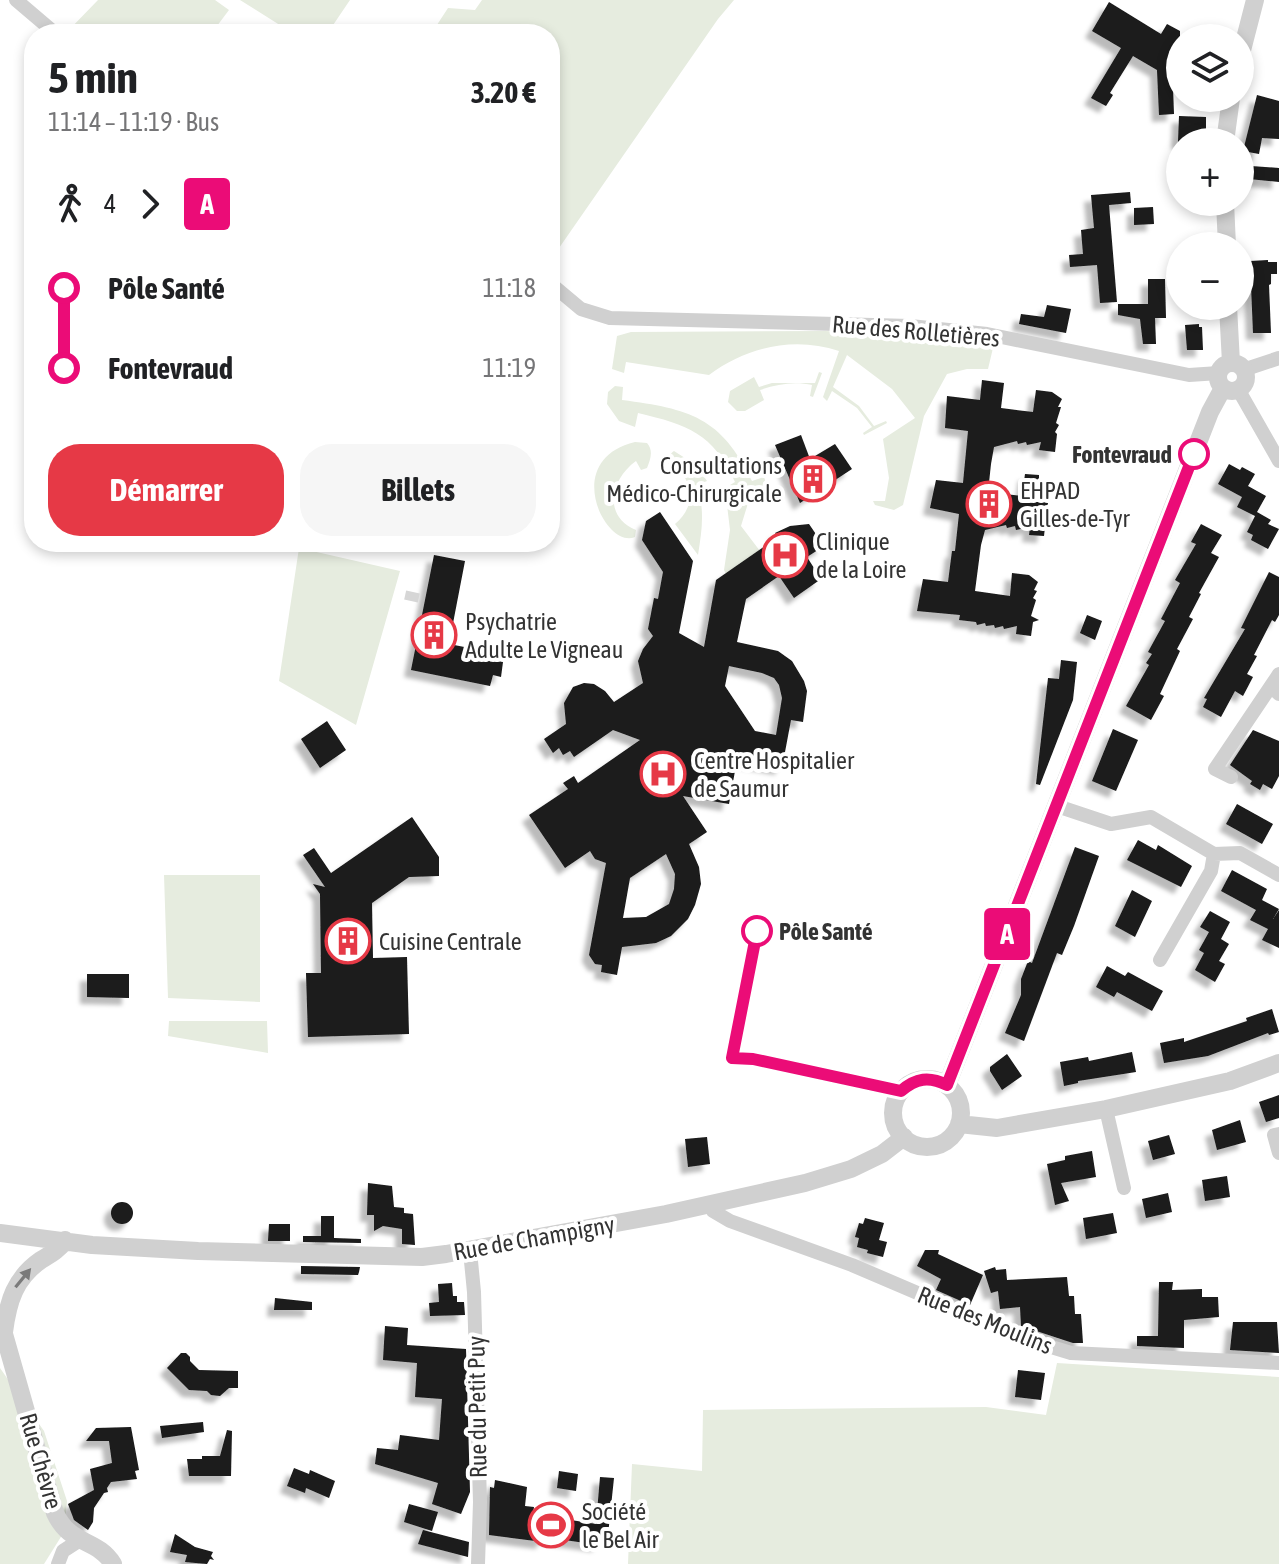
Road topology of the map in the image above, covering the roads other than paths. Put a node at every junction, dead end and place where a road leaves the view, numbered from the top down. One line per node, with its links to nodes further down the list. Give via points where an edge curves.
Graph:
1 (16, 0): 3 (street)
2 (1255, 0): 4 (street)
3 (44, 24)
4 (1249, 24)
5 (560, 291): 8 (street, Rue des Rolletières, via 581,309 610,318 910,326 987,334 1189,375)
6 (1229, 320): 8 (street)
7 (1279, 358): 8 (street, Rue des Rolletières)
8 (1231, 377): 9 (street); 12 (street, via 1210,412)
9 (1279, 461)
10 (1276, 684): 11 (street, via 1215,769)
11 (1231, 777)
12 (1057, 806): 13 (street, via 1111,824 1151,817); 17 (street)
13 (1214, 854): 14 (street, via 1240,853); 15 (street, via 1211,871)
14 (1279, 875)
15 (1160, 960)
16 (1279, 1063): 18 (street, via 1230,1081)
17 (947, 1085): 19 (street, via 960,1102); 21 (street, via 918,1080 901,1091 894,1114)
18 (1106, 1109): 19 (street, via 997,1128); 23 (street)
19 (959, 1124): 21 (street, via 941,1144 928,1147)
20 (1279, 1134): 22 (street, via 1274,1135)
21 (904, 1137): 24 (street, Rue de Champigny, via 851,1169)
22 (1279, 1153)
23 (1124, 1188)
24 (710, 1204): 27 (street, Rue de Champigny); 29 (street, Rue des Moulins, via 730,1221 1055,1349)
25 (0, 1233): 26 (street, Rue de Champigny)
26 (65, 1240): 27 (street, Rue de Champigny, via 238,1253 422,1257); 28 (street, Rue Chèvre, one-way to 26, via 18,1281 61,1249)
27 (470, 1251): 33 (street, Rue du Petit Puy)
28 (2, 1326): 30 (street, Rue Chèvre, via 55,1513 61,1526)
29 (1279, 1363)
30 (80, 1540): 31 (street, via 63,1551); 32 (street, Rue Chèvre, via 100,1549)
31 (58, 1564)
32 (113, 1564)
33 (478, 1564)

